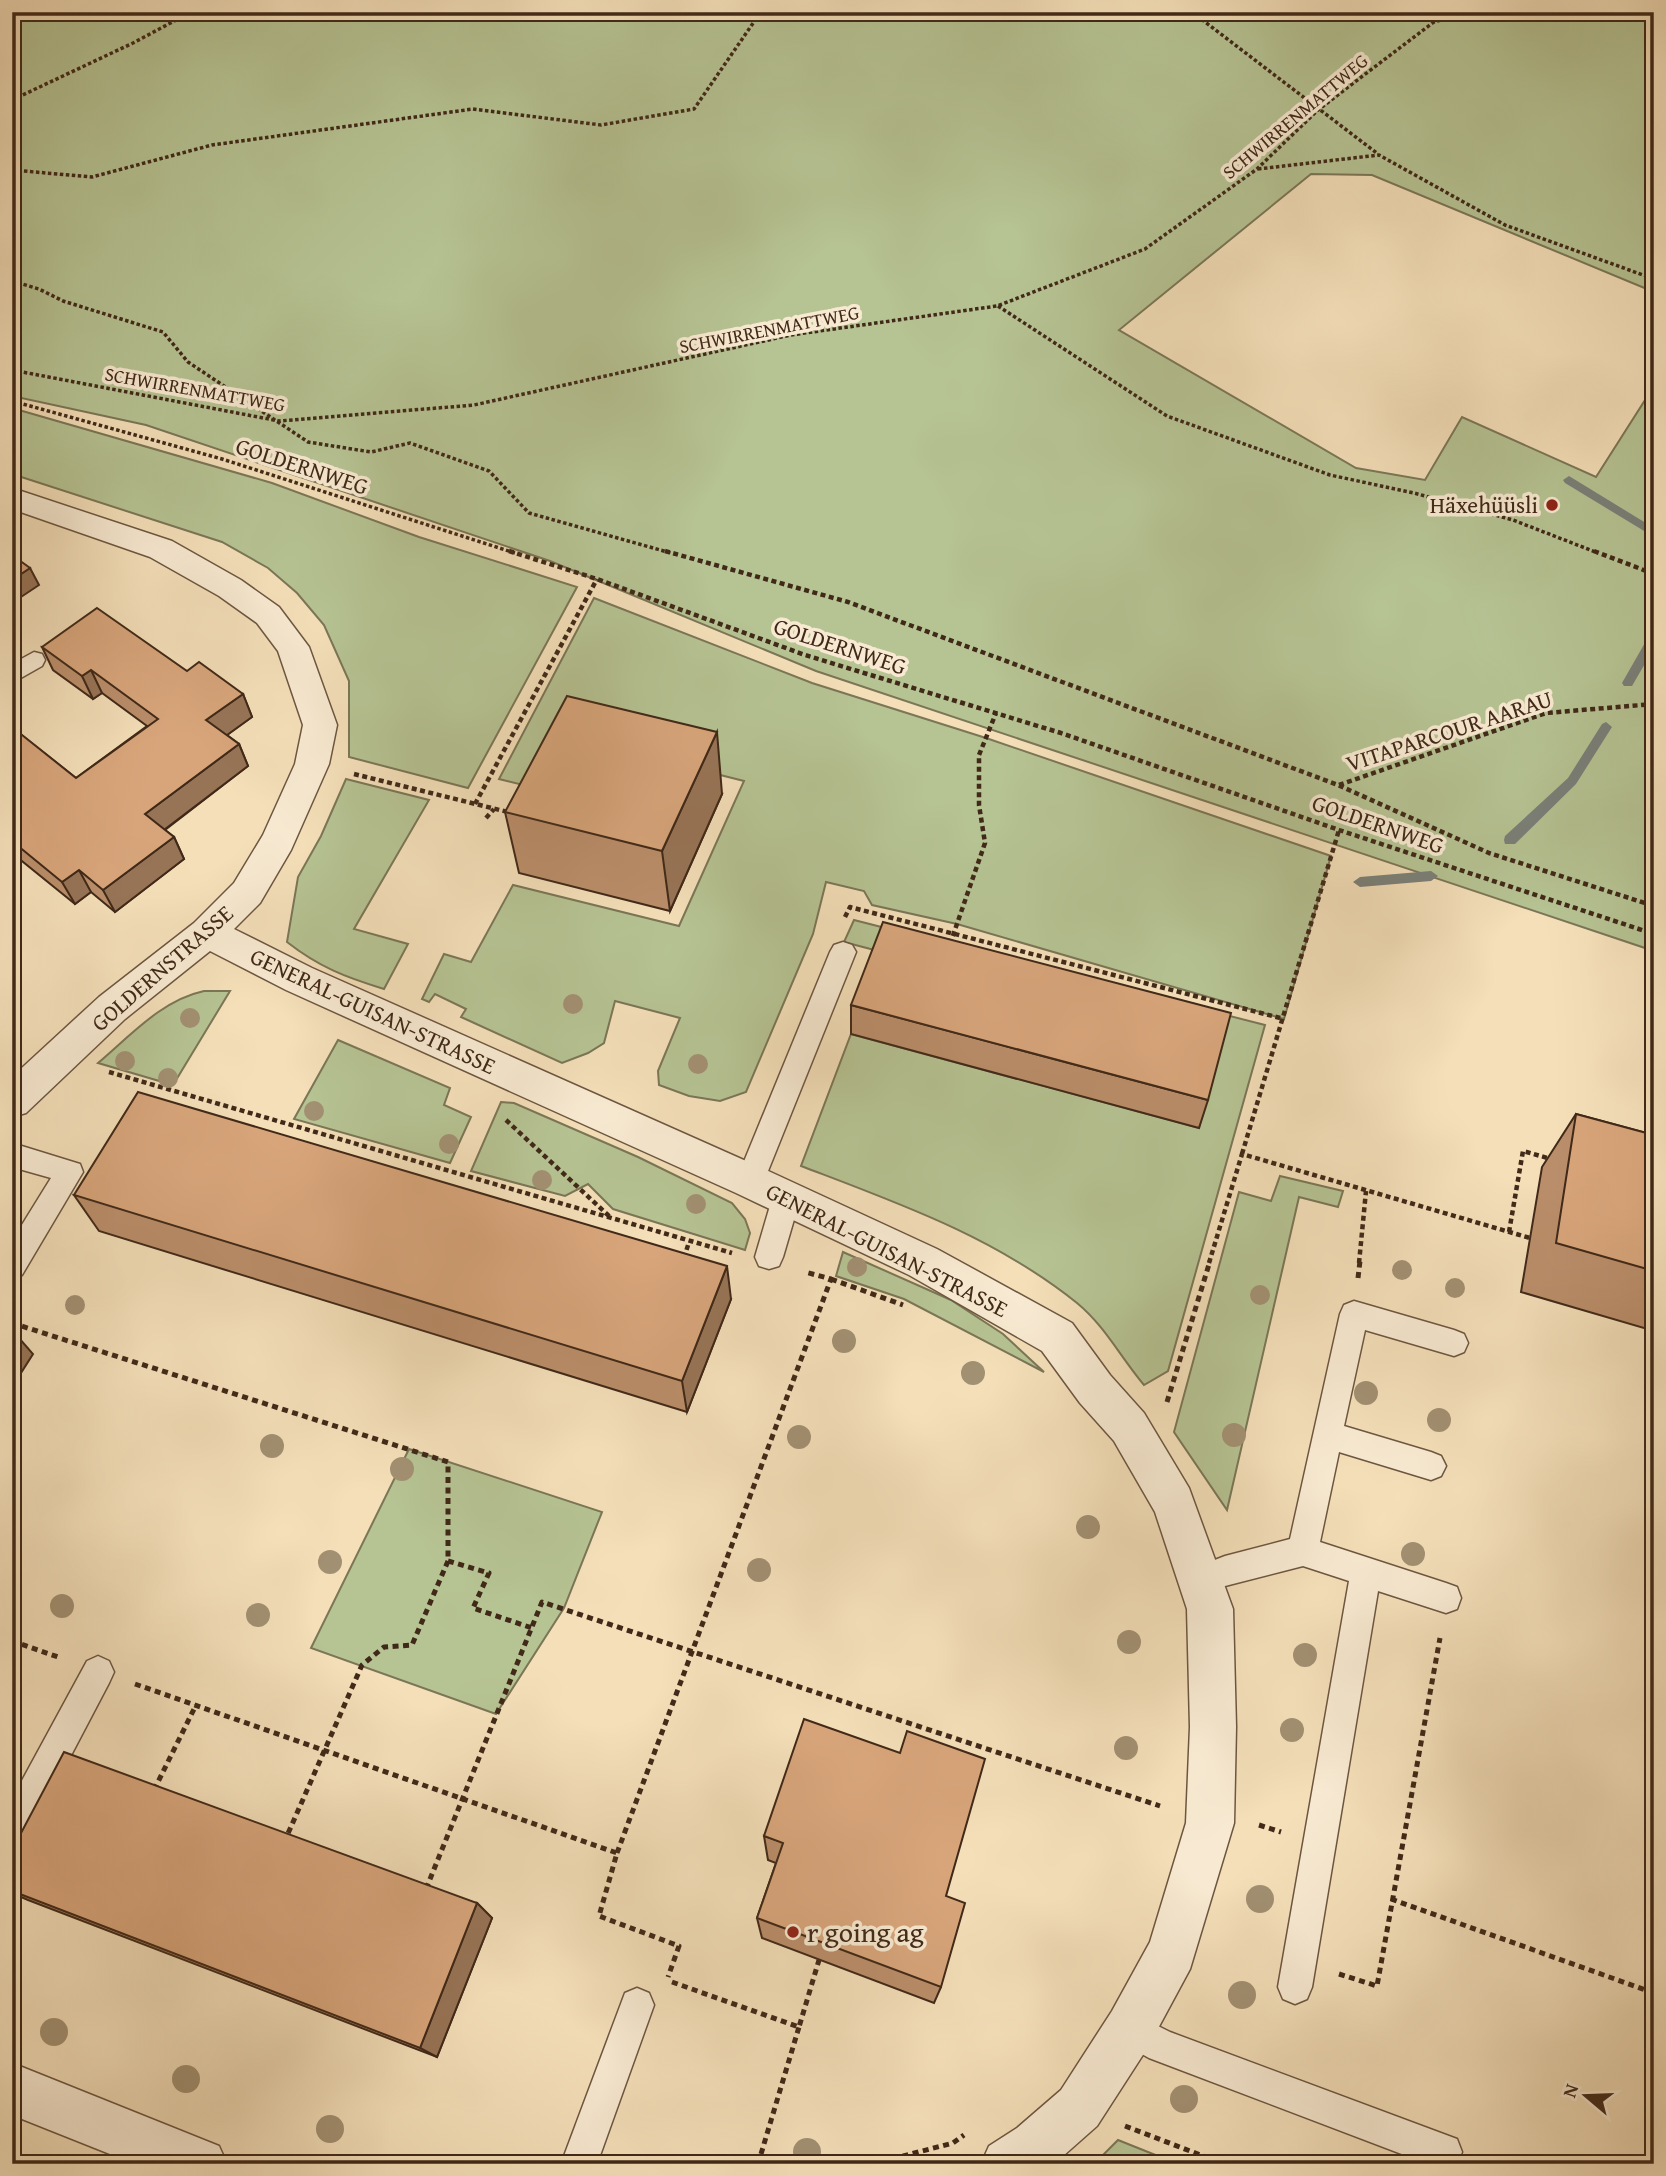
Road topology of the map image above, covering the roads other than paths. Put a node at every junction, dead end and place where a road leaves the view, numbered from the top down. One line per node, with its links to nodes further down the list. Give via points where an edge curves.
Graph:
1 (12, 498): 4 (street, GOLDERNSTRASSE, via 160,549 268,615 293,647 320,725 312,764 279,841 247,893)
2 (34, 660): 3 (lane)
3 (12, 675)
4 (207, 933): 6 (street, GOLDERNSTRASSE, via 112,1008); 8 (street, GENERAL-GUISAN-STRASSE, via 299,979)
5 (844, 952): 8 (lane)
6 (12, 1101)
7 (12, 1155): 10 (lane, via 70,1172)
8 (768, 1190): 9 (lane); 16 (street, GENERAL-GUISAN-STRASSE, via 923,1262 1057,1337 1129,1427 1174,1503)
9 (781, 1263)
10 (12, 1266)
11 (1454, 1343): 12 (lane, via 1354,1314)
12 (1328, 1435): 13 (lane); 14 (lane)
13 (1431, 1466)
14 (1303, 1551): 15 (lane); 16 (lane)
15 (1366, 1572): 17 (lane); 20 (lane)
16 (1200, 1581): 22 (street, GENERAL-GUISAN-STRASSE, via 1210,1609 1210,1823 1171,1951)
17 (1446, 1598)
18 (98, 1672): 19 (lane)
19 (12, 1833)
20 (1295, 1987)
21 (637, 2005): 26 (lane)
22 (1130, 2029): 24 (lane, via 1161,2046); 27 (street, GENERAL-GUISAN-STRASSE, via 1079,2108)
23 (12, 2089): 25 (street)
24 (1444, 2152)
25 (201, 2164)
26 (579, 2164)
27 (1007, 2164)

